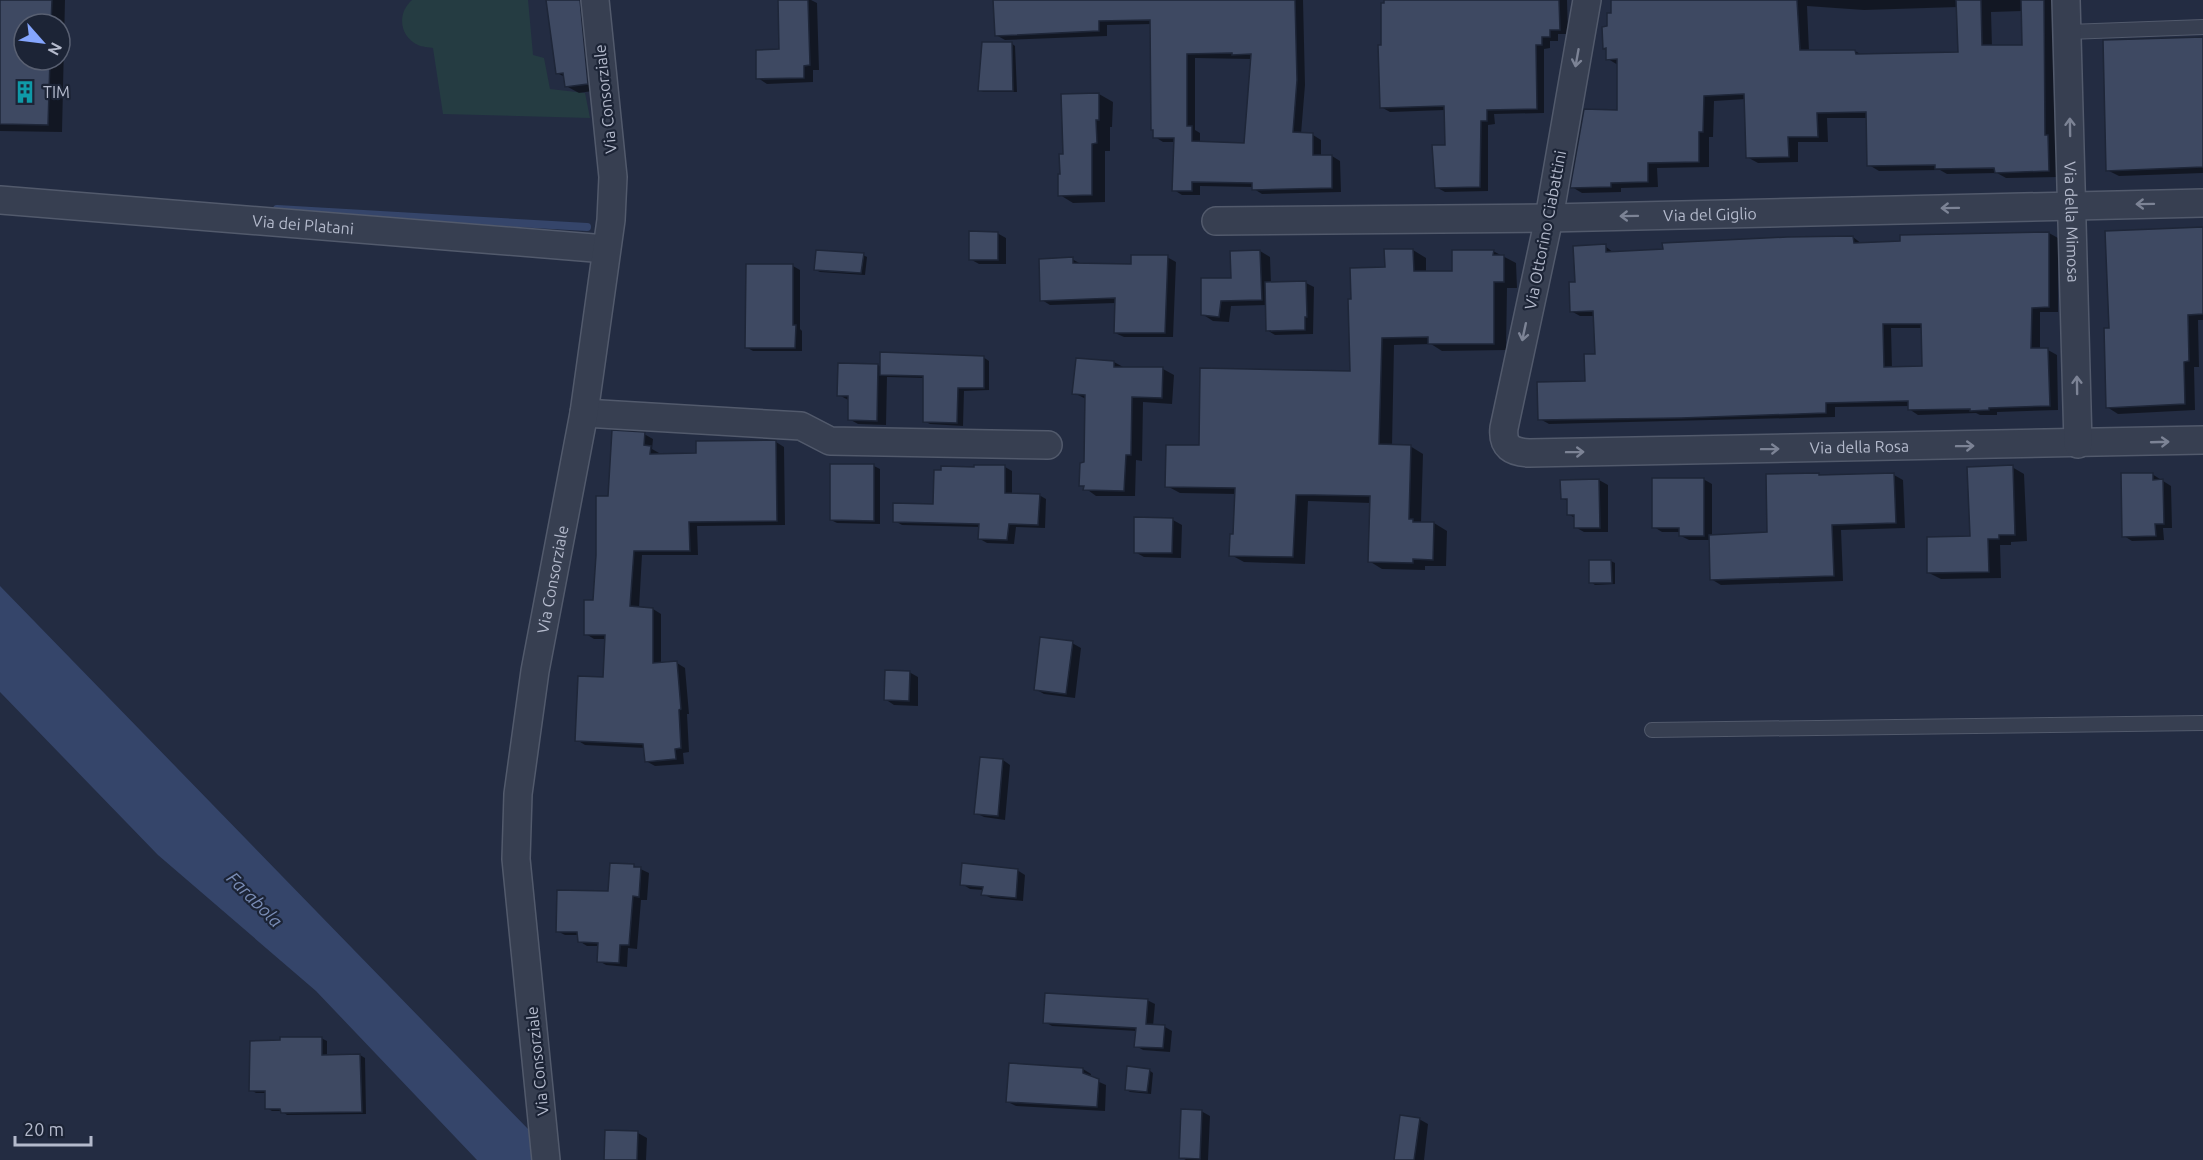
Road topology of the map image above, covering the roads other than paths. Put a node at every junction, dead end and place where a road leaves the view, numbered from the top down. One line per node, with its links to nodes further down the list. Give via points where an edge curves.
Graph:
1 (595, 0): 11 (street, Via Consorziale, via 613,177)
2 (1587, 0): 9 (street, Via Ottorino Ciabattini, one-way to 9)
3 (2066, 0): 5 (street, Via della Mimosa)
4 (2203, 27): 5 (lane)
5 (2068, 32): 8 (street, Via della Mimosa, one-way to 5)
6 (0, 200): 11 (street, Via dei Platani)
7 (2203, 203): 8 (street, Via del Giglio, one-way to 8)
8 (2072, 205): 9 (street, Via del Giglio, one-way to 9); 14 (street, Via della Mimosa, one-way to 8)
9 (1549, 218): 10 (street, Via del Giglio); 16 (street, Via Ottorino Ciabattini, one-way to 16, via 1503,428 1506,445)
10 (1216, 221)
11 (606, 249): 12 (street, Via Consorziale)
12 (584, 413): 15 (street, via 801,426 830,441); 19 (street, Via Consorziale, via 535,671 519,794 516,860)
13 (2203, 440): 14 (street, Via della Rosa, one-way to 13)
14 (2078, 444): 16 (street, Via della Rosa, one-way to 14)
15 (1048, 445)
16 (1517, 452)
17 (2203, 723): 18 (lane)
18 (1652, 730)
19 (546, 1160)

